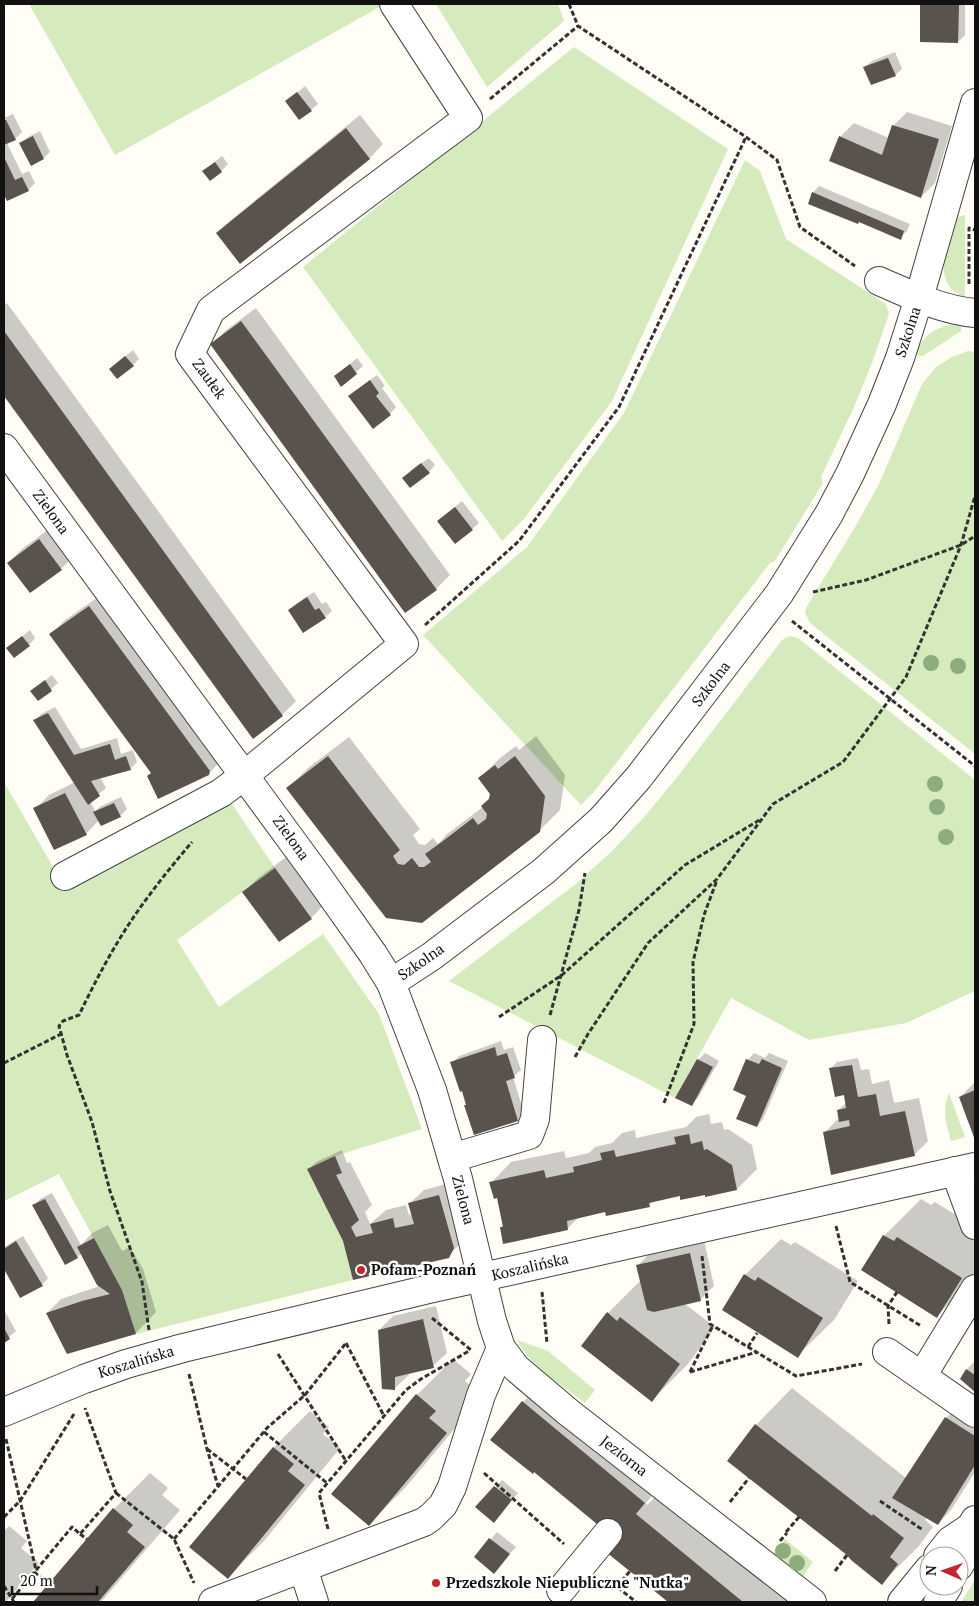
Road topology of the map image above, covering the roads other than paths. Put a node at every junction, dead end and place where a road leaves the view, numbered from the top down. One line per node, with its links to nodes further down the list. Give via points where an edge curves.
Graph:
1 (394, 4): 7 (street, Zaułek, via 468,118 211,310 190,354 404,644)
2 (975, 103): 4 (street, Szkolna)
3 (879, 281): 4 (street)
4 (919, 298): 5 (street, Szkolna); 9 (street, Szkolna, via 882,404 828,514 779,594 639,777 601,820 536,876 432,956)
5 (975, 313)
6 (4, 448): 7 (street, Zielona)
7 (245, 775): 8 (street, via 221,793); 9 (street, Zielona)
8 (65, 876)
9 (391, 983): 11 (street, Zielona, via 432,1090)
10 (542, 1040): 11 (street, via 535,1119 529,1135)
11 (452, 1158): 14 (street, Zielona)
12 (965, 1169): 13 (street); 14 (street, Koszalińska)
13 (975, 1225)
14 (482, 1278): 16 (street, Jeziorna, via 492,1321); 19 (street, Koszalińska, via 182,1348 84,1379)
15 (975, 1288): 18 (street)
16 (490, 1352): 25 (street, via 481,1395 452,1487 438,1511 424,1522); 30 (street, Jeziorna, via 516,1368)
17 (887, 1352): 18 (street)
18 (922, 1376): 20 (street)
19 (4, 1412)
20 (975, 1413)
21 (973, 1524): 23 (street); 24 (street)
22 (608, 1533): 27 (street)
23 (946, 1546)
24 (968, 1546)
25 (303, 1568): 28 (street); 29 (street)
26 (919, 1581): 31 (street)
27 (561, 1590)
28 (204, 1593)
29 (314, 1602)
30 (812, 1602)
31 (902, 1602)

